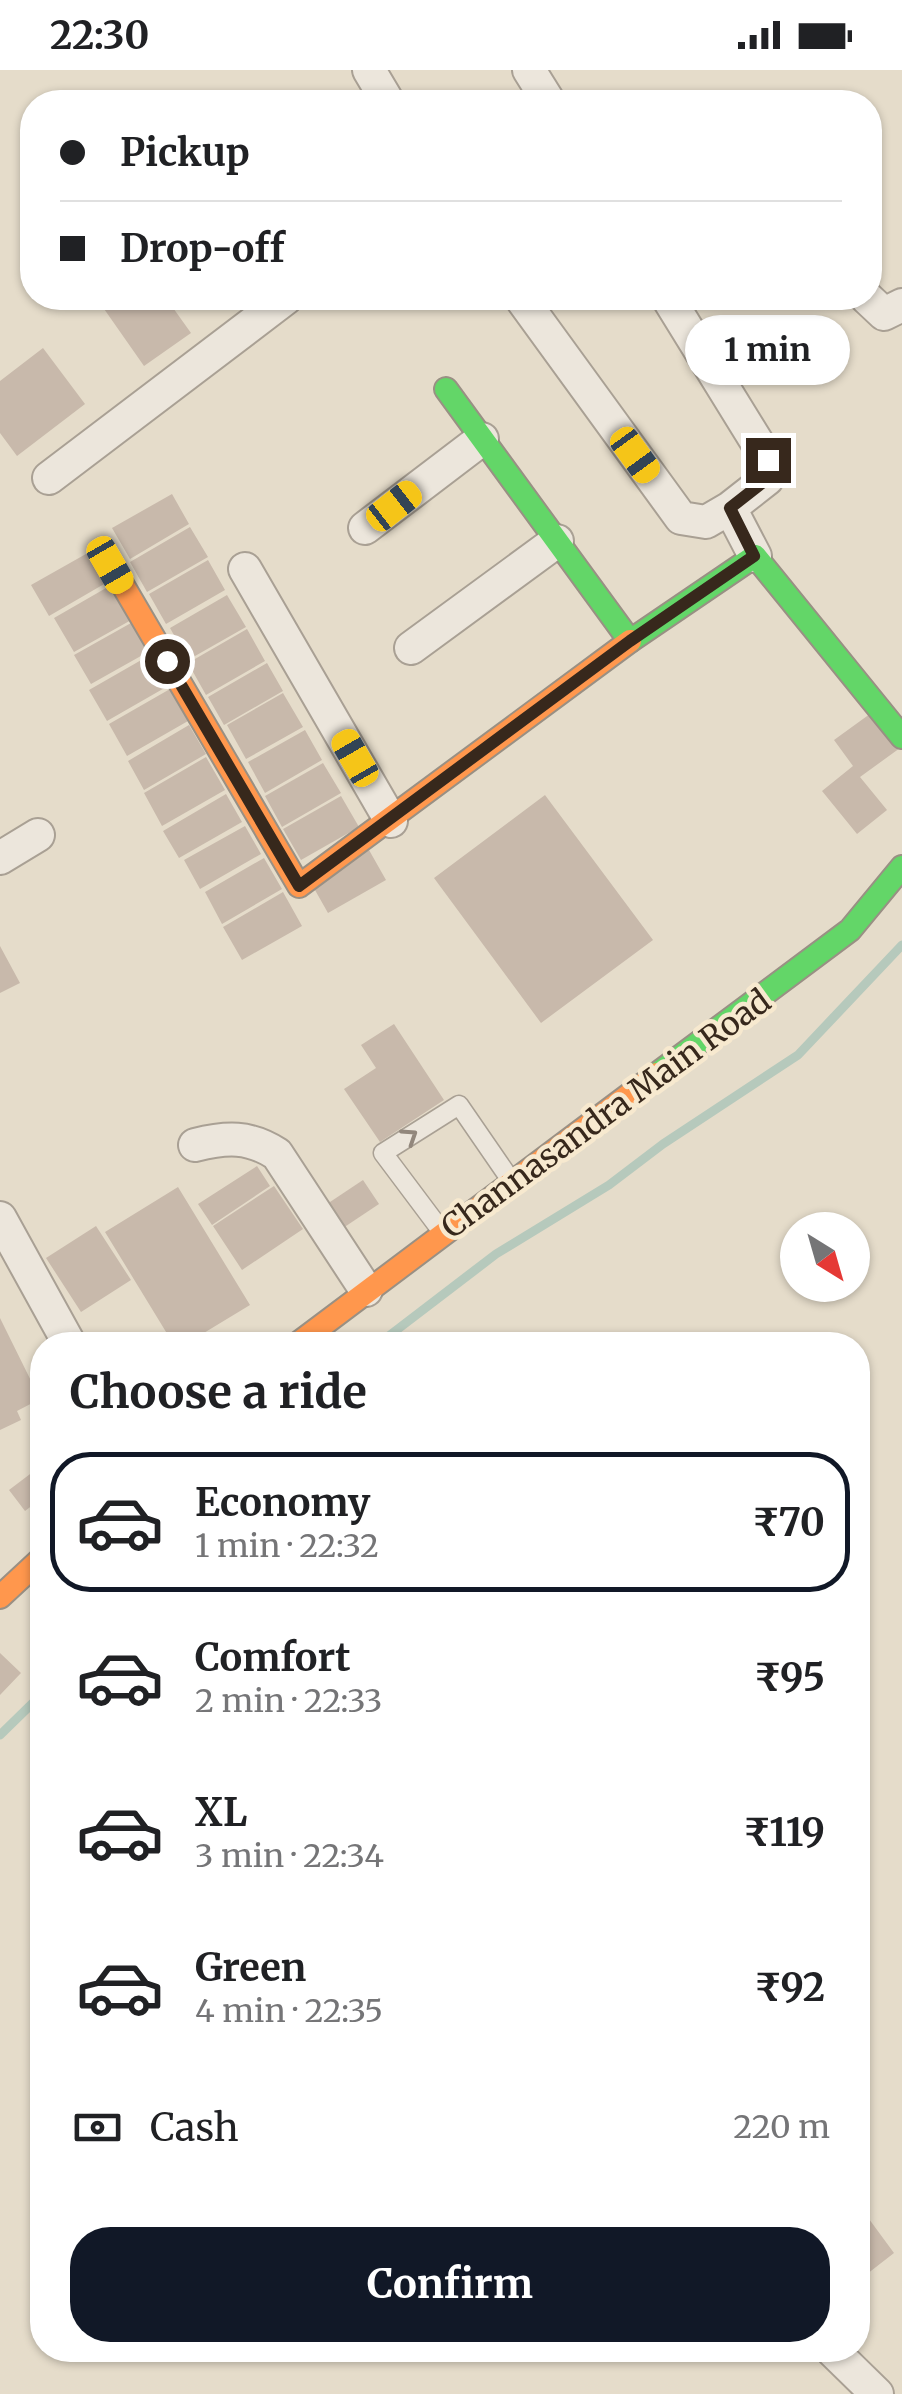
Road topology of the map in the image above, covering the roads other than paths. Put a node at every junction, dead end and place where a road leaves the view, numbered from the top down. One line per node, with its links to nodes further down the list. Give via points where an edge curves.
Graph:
1 (902, 305): 5 (street)
2 (270, 310): 8 (street)
3 (529, 310): 9 (street, via 681,518 706,522)
4 (675, 310): 9 (street, via 768,460 767,479)
5 (880, 310)
6 (446, 389): 7 (street)
7 (482, 439): 10 (street); 11 (street)
8 (49, 478)
9 (730, 508): 12 (street)
10 (365, 528)
11 (557, 541): 15 (street); 16 (street)
12 (754, 556): 15 (street); 17 (street)
13 (110, 565): 18 (street, via 299,886)
14 (246, 569): 18 (street)
15 (630, 641): 18 (street)
16 (411, 648)
17 (902, 737)
18 (392, 821)
19 (38, 835): 20 (street)
20 (0, 858)
21 (902, 867): 23 (street, Channasandra Main Road, via 850,930)
22 (195, 1144): 26 (street, via 242,1138 277,1154)
23 (512, 1182): 25 (street, Channasandra Main Road); 25 (lane, one-way to 23, via 383,1153 459,1105)
24 (0, 1218): 27 (street)
25 (443, 1234): 26 (street, Channasandra Main Road)
26 (366, 1290): 28 (street, Channasandra Main Road)
27 (63, 1332)
28 (313, 1332)
29 (30, 1569): 30 (street)
30 (0, 1597)
31 (844, 2362): 32 (street)
32 (877, 2394)

